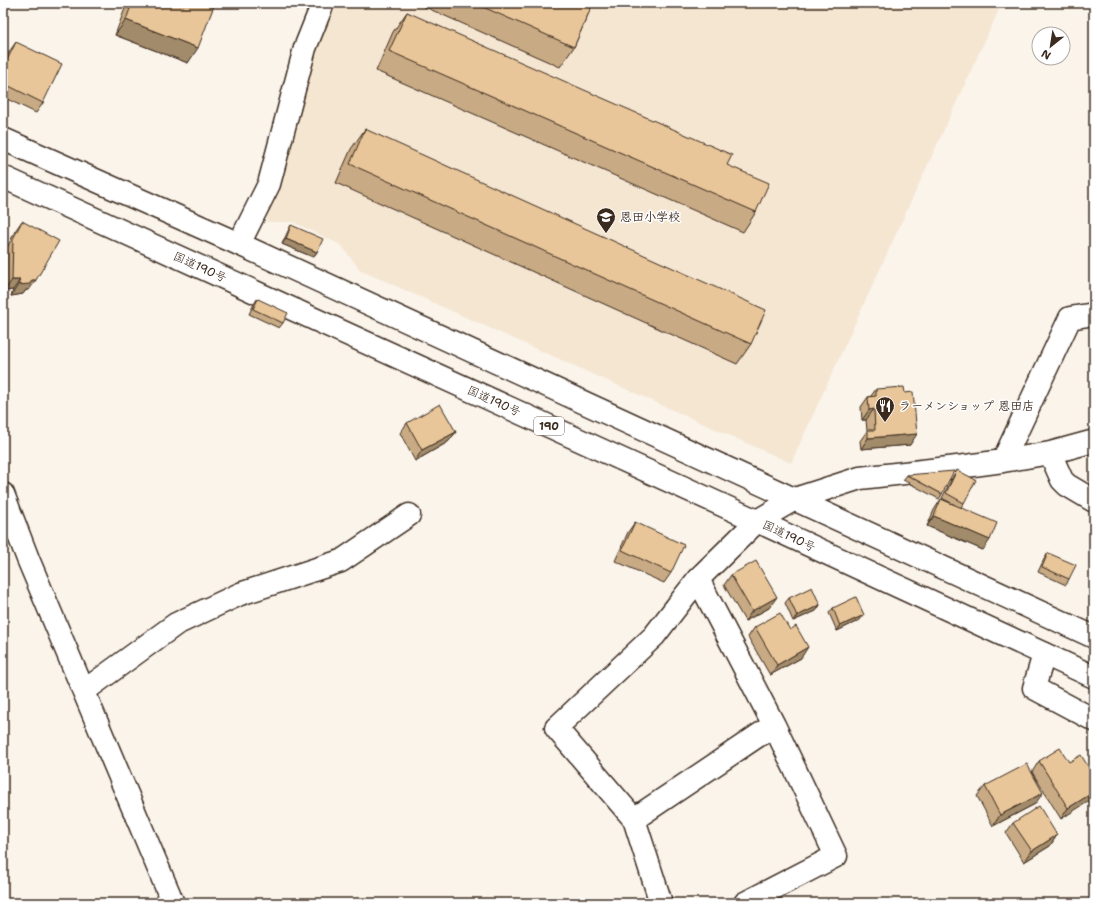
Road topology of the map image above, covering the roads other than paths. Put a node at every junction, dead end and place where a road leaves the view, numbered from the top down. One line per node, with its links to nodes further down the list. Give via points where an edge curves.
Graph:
1 (323, 3): 4 (main road, via 305,48 269,184)
2 (3, 139): 4 (main road)
3 (3, 177): 13 (main road, 国道190号 / 190)
4 (239, 244): 10 (main road)
5 (1094, 314): 8 (main road, via 1070,318)
6 (1094, 442): 7 (main road)
7 (1050, 453): 8 (main road); 11 (main road, via 1062,480)
8 (1002, 461): 10 (main road, via 860,478)
9 (3, 494): 18 (main road)
10 (795, 499): 13 (main road); 15 (main road)
11 (1094, 501)
12 (410, 515): 18 (main road, via 340,561 240,594 176,624)
13 (757, 521): 14 (main road); 16 (main road, 国道190号 / 190)
14 (698, 579): 20 (main road); 21 (main road, via 654,636 556,728)
15 (1094, 637)
16 (1044, 654): 17 (main road, 国道190号 / 190); 19 (main road, via 1034,688)
17 (1094, 677)
18 (84, 691): 22 (main road)
19 (1094, 720)
20 (774, 725): 21 (main road); 24 (main road, via 836,856)
21 (634, 819): 23 (main road)
22 (173, 903)
23 (661, 903)
24 (745, 903)

